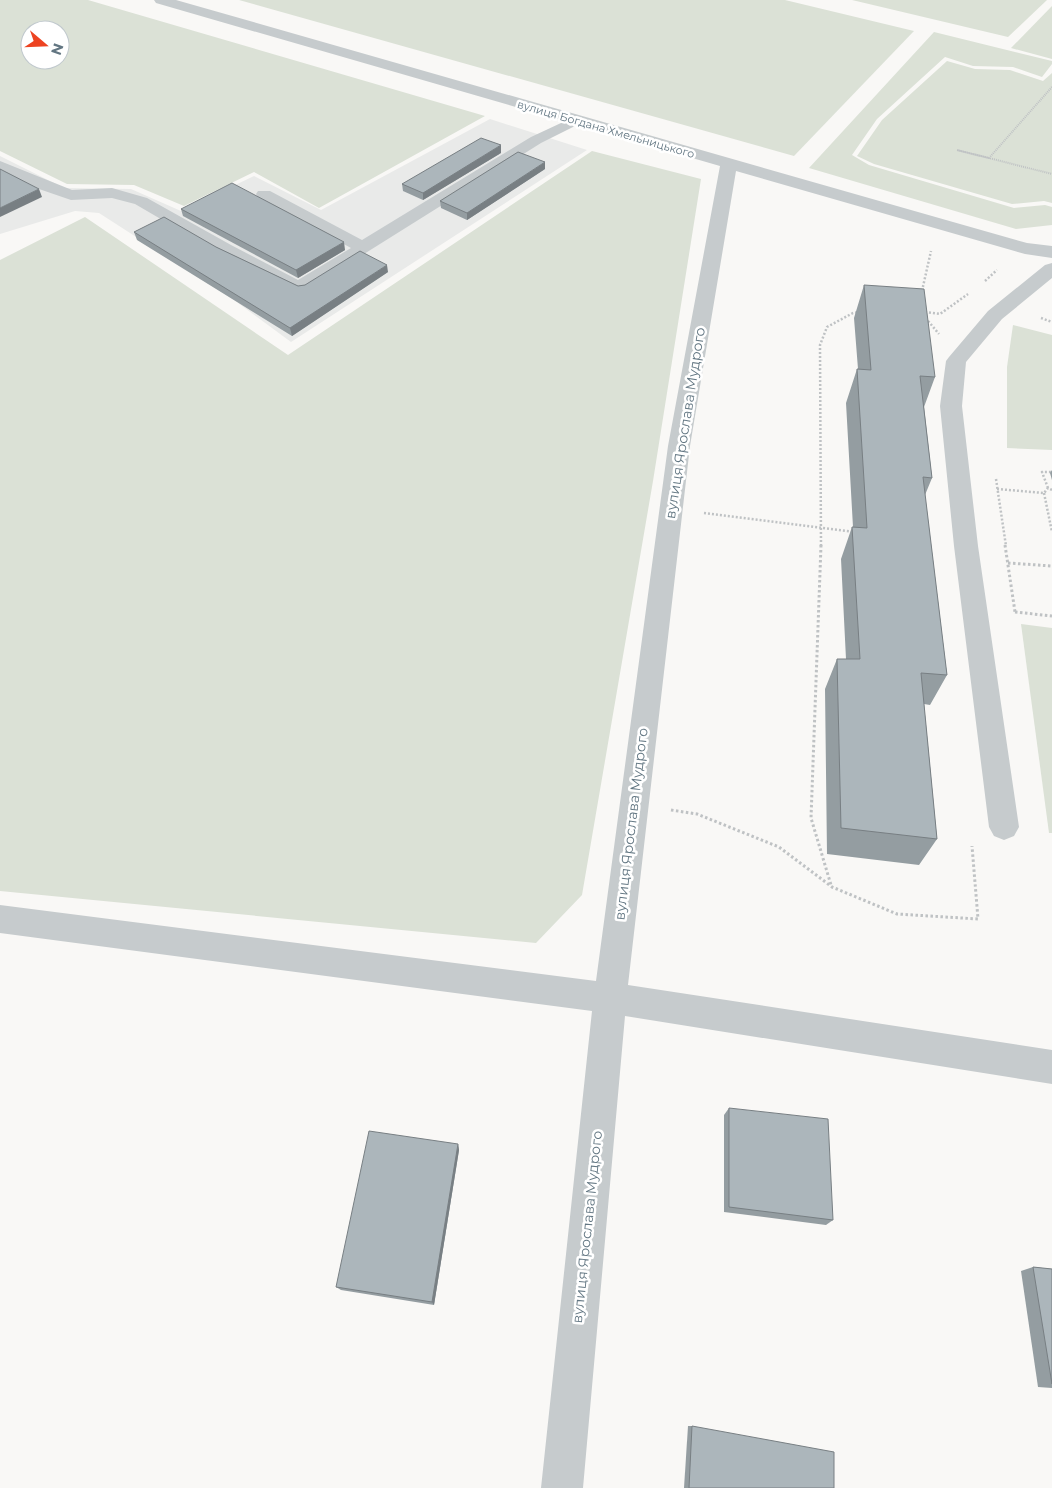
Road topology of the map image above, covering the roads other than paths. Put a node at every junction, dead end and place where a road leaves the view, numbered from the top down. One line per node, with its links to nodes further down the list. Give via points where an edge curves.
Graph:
1 (161, 0): 2 (street, вулиця Богдана Хмельницького)
2 (576, 120): 3 (street, вулиця Богдана Хмельницького); 6 (lane, via 536,140)
3 (729, 165): 7 (street, вулиця Богдана Хмельницького, via 1025,248); 11 (street, вулиця Ярослава Мудрого, via 681,436)
4 (0, 166): 6 (lane, via 71,195 112,193 141,201 299,288)
5 (264, 194): 6 (lane)
6 (364, 248)
7 (1052, 252)
8 (1052, 269): 9 (street, via 995,315 956,361 952,406 966,546)
9 (1004, 827)
10 (0, 919): 11 (street)
11 (610, 998): 12 (street); 13 (street, вулиця Ярослава Мудрого)
12 (1052, 1067)
13 (562, 1488)

